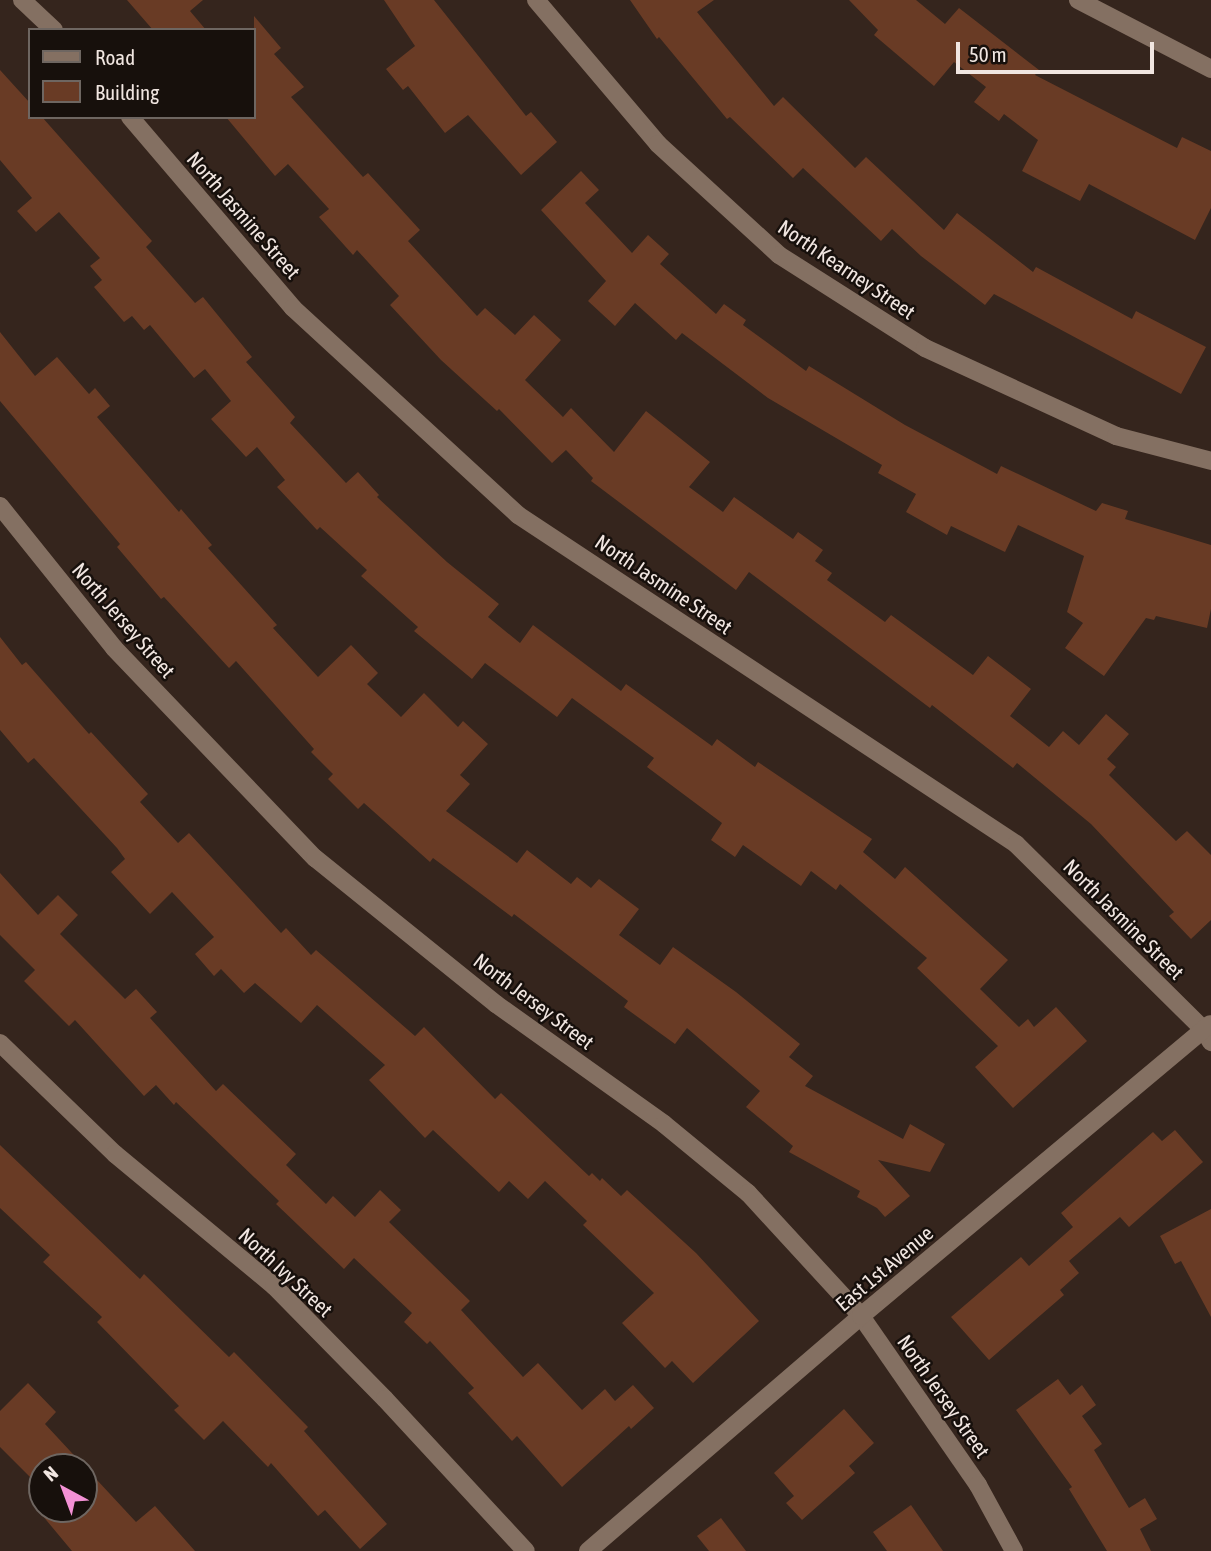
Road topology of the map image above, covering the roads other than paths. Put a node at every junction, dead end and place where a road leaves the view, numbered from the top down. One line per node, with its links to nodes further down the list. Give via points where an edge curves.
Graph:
1 (22, 0): 4 (street)
2 (536, 0): 7 (street, North Kearney Street, via 658,144 779,255 925,348 1116,436)
3 (1077, 0): 5 (street)
4 (52, 28)
5 (1211, 69)
6 (132, 119): 9 (street, North Jasmine Street, via 293,308 519,515 1016,844)
7 (1211, 461)
8 (0, 506): 11 (street, North Jersey Street, via 114,648 315,858 496,1004 664,1124 748,1193)
9 (1209, 1032): 11 (street, East 1st Avenue)
10 (0, 1043): 12 (street, North Ivy Street, via 115,1154 274,1286)
11 (861, 1316): 13 (street, East 1st Avenue); 14 (street, North Jersey Street, via 978,1485)
12 (526, 1551)
13 (588, 1551)
14 (1014, 1551)

